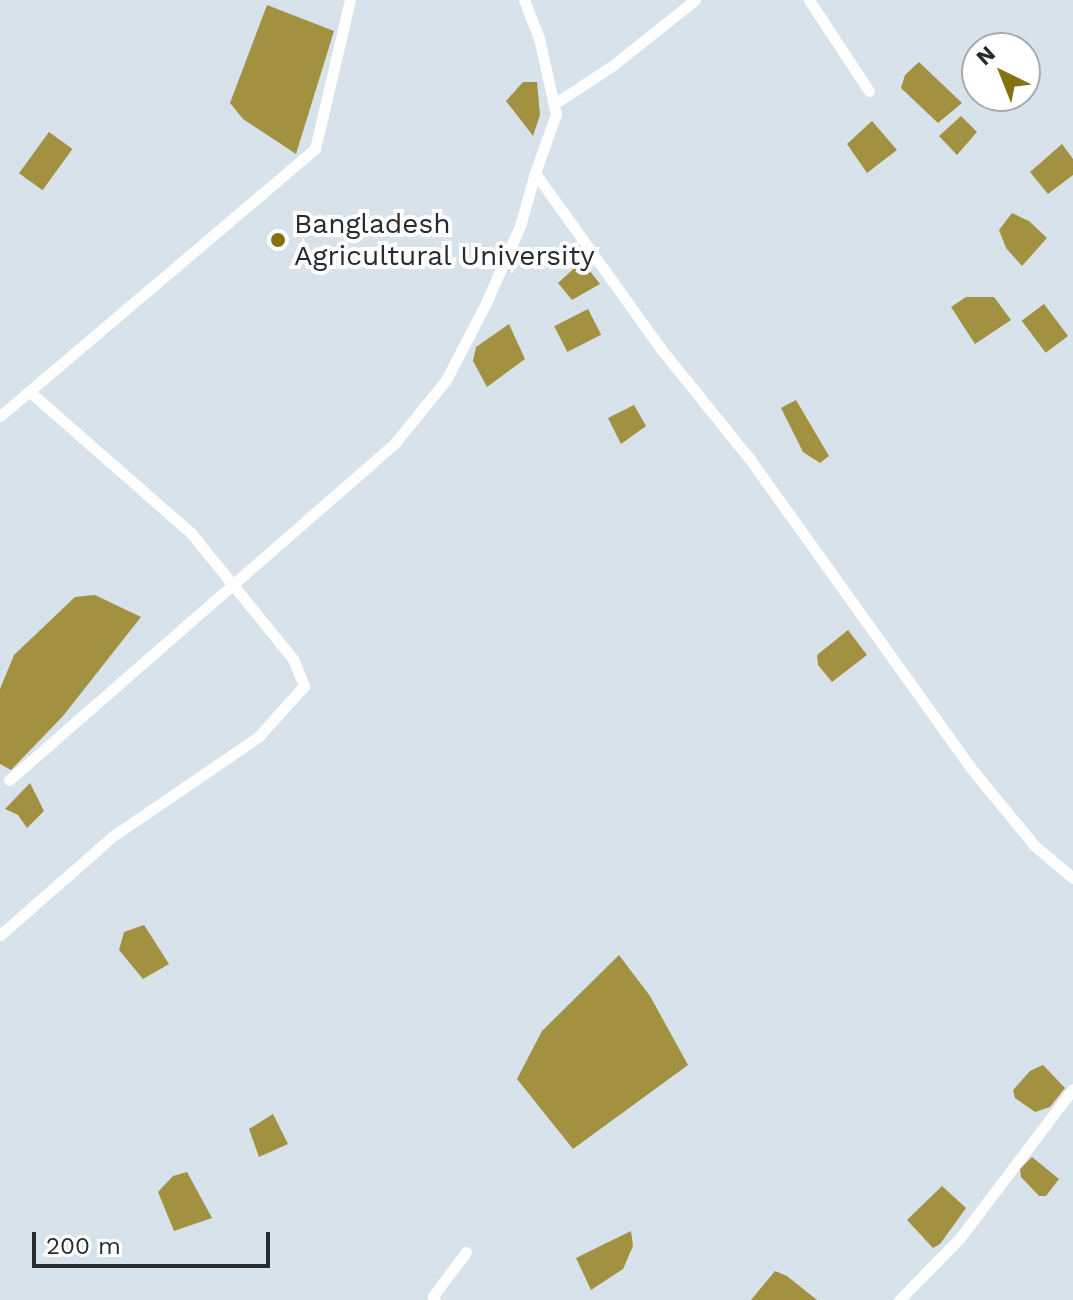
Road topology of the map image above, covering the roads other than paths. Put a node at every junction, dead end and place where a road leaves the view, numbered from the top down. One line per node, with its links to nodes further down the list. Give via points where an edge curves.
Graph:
1 (350, 0): 8 (street, via 315,149)
2 (524, 0): 6 (street)
3 (695, 0): 6 (street)
4 (809, 0): 5 (street)
5 (869, 91)
6 (554, 104): 7 (street, via 556,114)
7 (535, 173): 10 (street, via 520,226 446,380 395,443); 12 (street, via 661,349 749,458 970,767 1035,846)
8 (29, 391): 9 (street); 10 (street, via 191,533)
9 (0, 416)
10 (231, 584): 11 (street); 13 (street, via 293,659 303,679 302,692 258,737 113,836)
11 (9, 780)
12 (1073, 878)
13 (0, 935)
14 (1073, 1089): 17 (street, via 959,1239)
15 (466, 1252): 16 (street)
16 (435, 1300)
17 (899, 1300)

